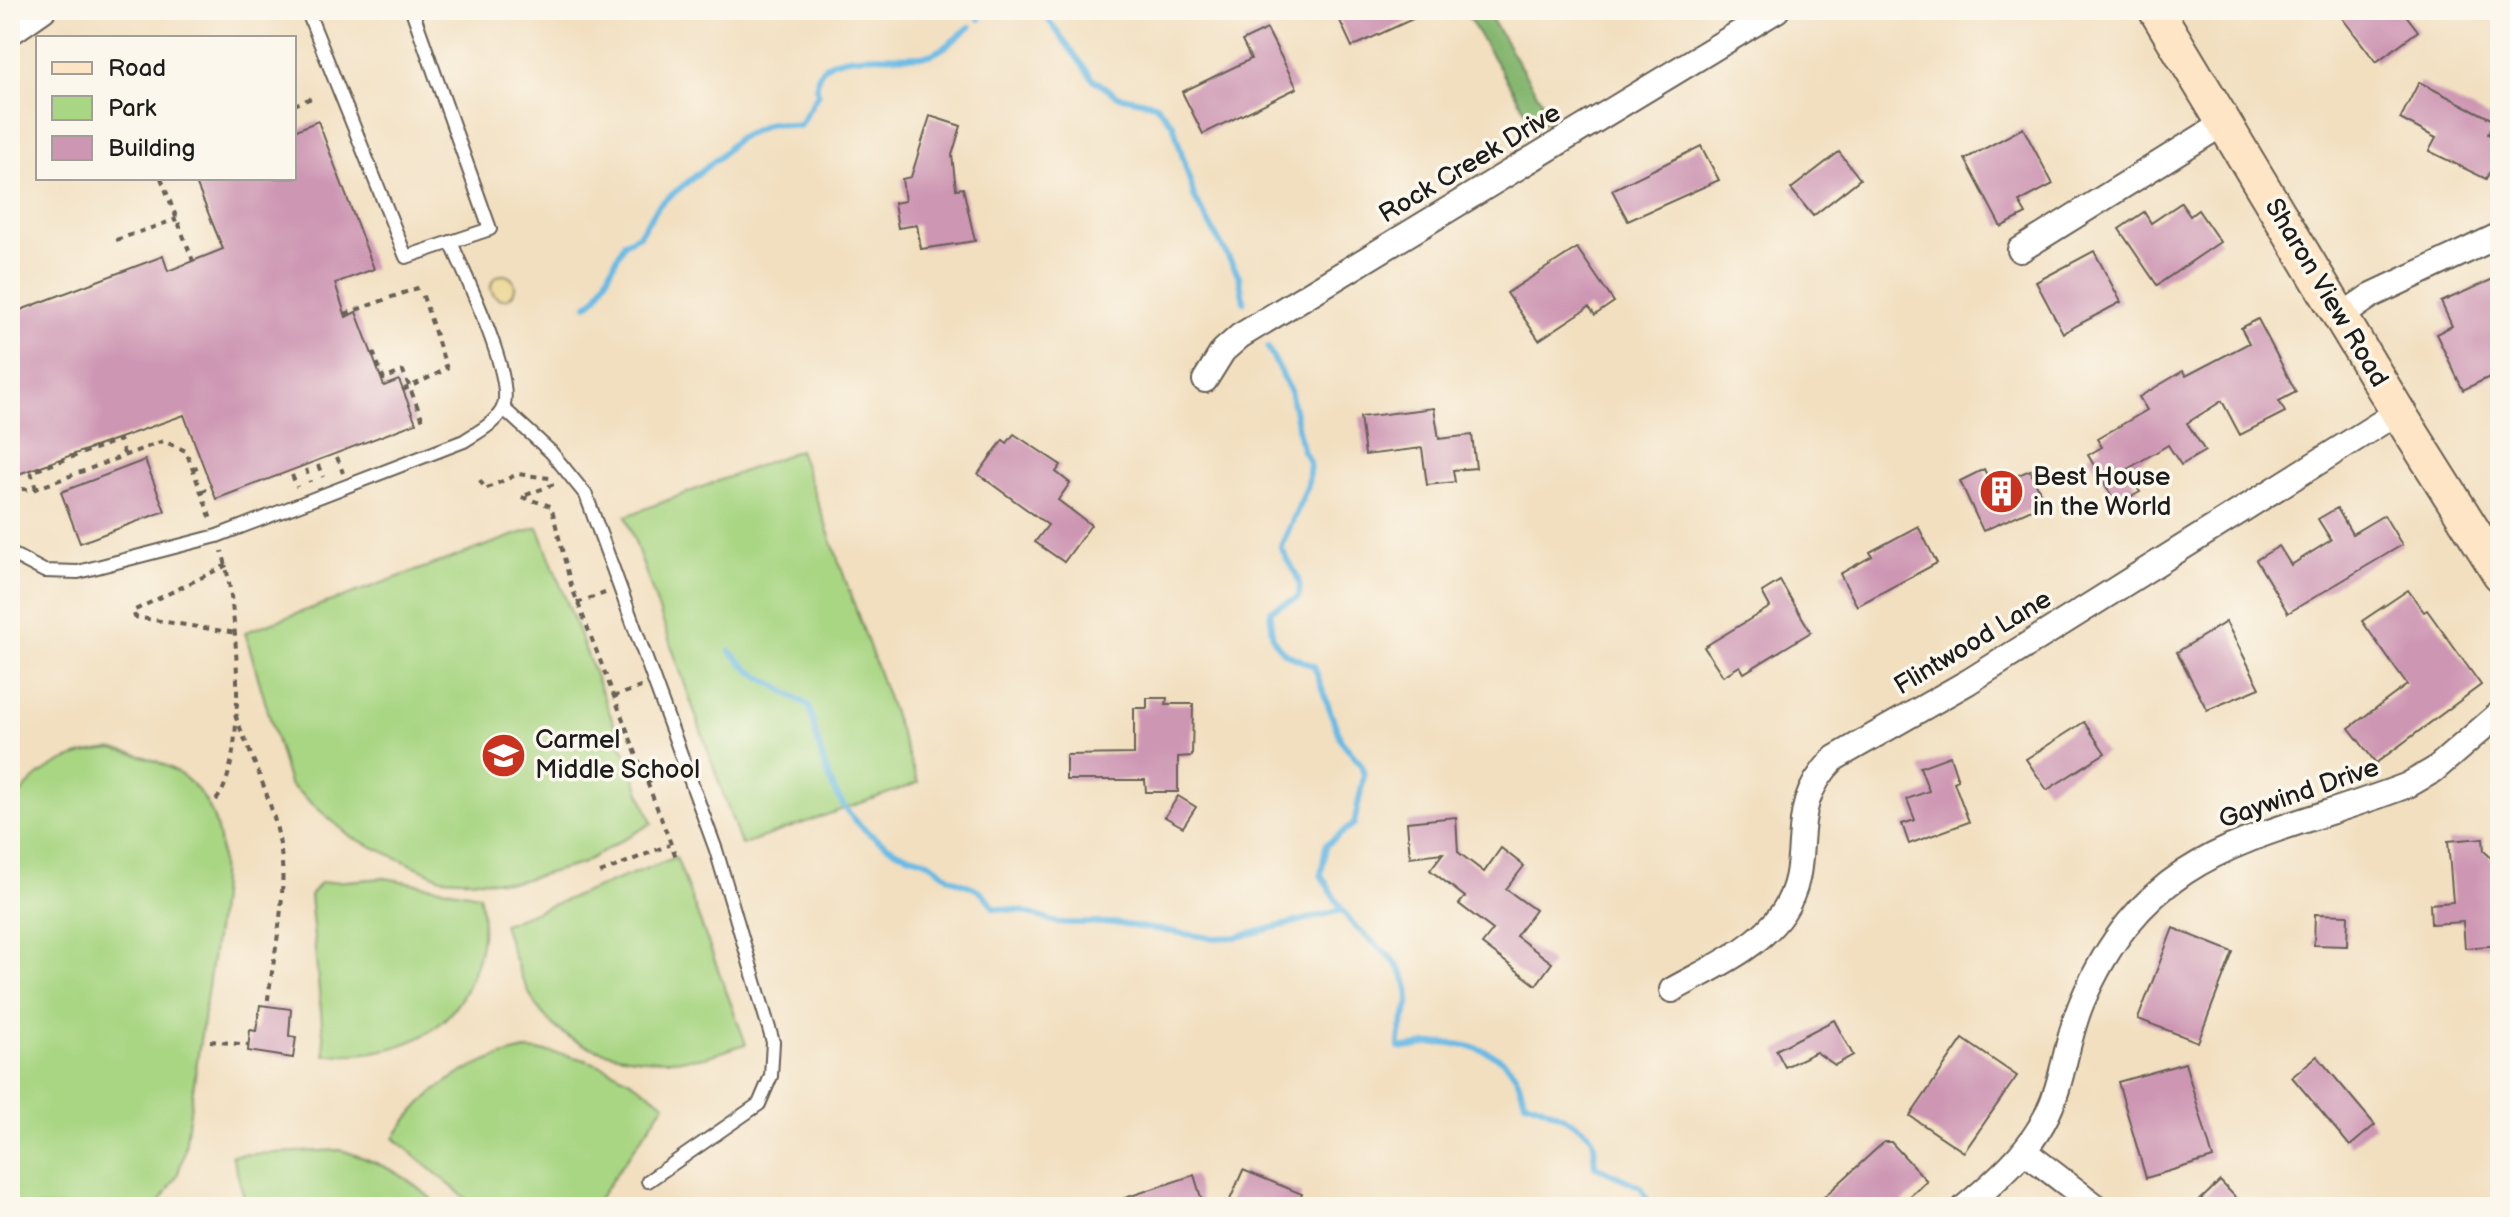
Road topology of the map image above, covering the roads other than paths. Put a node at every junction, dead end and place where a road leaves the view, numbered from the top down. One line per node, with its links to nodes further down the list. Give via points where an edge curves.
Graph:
1 (43, 10): 6 (street)
2 (307, 10): 9 (lane, via 406,257)
3 (412, 10): 9 (lane, via 490,229)
4 (1777, 10): 12 (street, Rock Creek Drive, via 1240,336)
5 (2156, 10): 7 (street, Sharon View Road)
6 (10, 33)
7 (2224, 123): 10 (street); 11 (street, Sharon View Road)
8 (2500, 235): 11 (street, via 2372,295)
9 (451, 242): 13 (lane, via 504,376)
10 (2020, 250)
11 (2340, 317): 14 (street, Sharon View Road)
12 (1205, 380)
13 (503, 408): 15 (lane, via 490,425 464,441 217,536 78,572 44,571); 20 (lane, via 551,452 586,495 716,850 773,1042 771,1076 759,1104)
14 (2398, 412): 16 (street, Sharon View Road); 18 (street, Flintwood Lane, via 1968,682 1835,758 1807,794 1797,878 1782,914 1752,943)
15 (10, 553)
16 (2500, 574)
17 (2500, 713): 19 (street, Gaywind Drive, via 2434,770 2408,785 2230,844 2166,885 2100,965 2081,1003 2057,1091)
18 (1672, 990)
19 (2024, 1151): 21 (street, Gaywind Drive); 22 (street)
20 (648, 1181)
21 (1965, 1207)
22 (2097, 1207)

